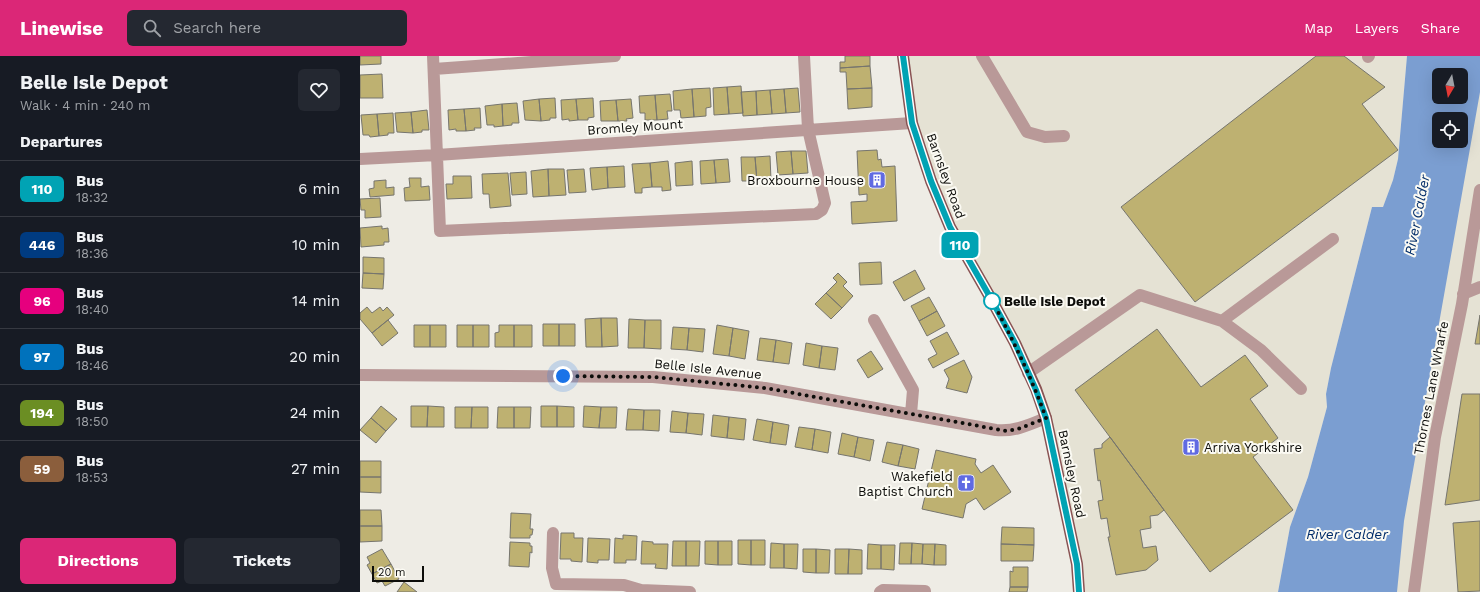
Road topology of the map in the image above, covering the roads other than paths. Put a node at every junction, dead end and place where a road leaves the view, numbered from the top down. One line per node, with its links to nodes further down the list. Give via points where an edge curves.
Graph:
1 (433, 56): 6 (street)
2 (615, 56): 6 (street)
3 (804, 56): 8 (street)
4 (903, 56): 7 (main road, Barnsley Road)
5 (982, 56): 9 (street, via 1027,132 1045,137)
6 (434, 69): 10 (street)
7 (912, 123): 8 (street, Bromley Mount); 18 (main road, Barnsley Road, via 931,181 950,227 994,303)
8 (808, 129): 10 (street, Bromley Mount); 10 (street, via 825,203 822,210 808,215 440,231)
9 (1064, 136)
10 (437, 155): 11 (street, Bromley Mount)
11 (360, 159)
12 (1480, 190): 15 (street, Thornes Lane Wharfe)
13 (1333, 239): 17 (street)
14 (1480, 287): 15 (street)
15 (1463, 294): 29 (street, Thornes Lane Wharfe, via 1435,437)
16 (874, 320): 21 (street, via 913,390)
17 (1222, 321): 18 (street, via 1140,295); 20 (street, via 1261,350)
18 (1028, 373): 22 (main road, Barnsley Road)
19 (360, 375): 21 (street, Belle Isle Avenue, via 653,377 765,388)
20 (1301, 389)
21 (911, 414): 22 (street, Belle Isle Avenue, via 1007,431)
22 (1046, 418): 28 (main road, Barnsley Road, via 1077,564)
23 (553, 533): 24 (street, via 552,568 556,584)
24 (598, 588): 26 (street, via 624,585 641,590)
25 (925, 591): 27 (street)
26 (690, 592)
27 (880, 592)
28 (1079, 592)
29 (1414, 592)

